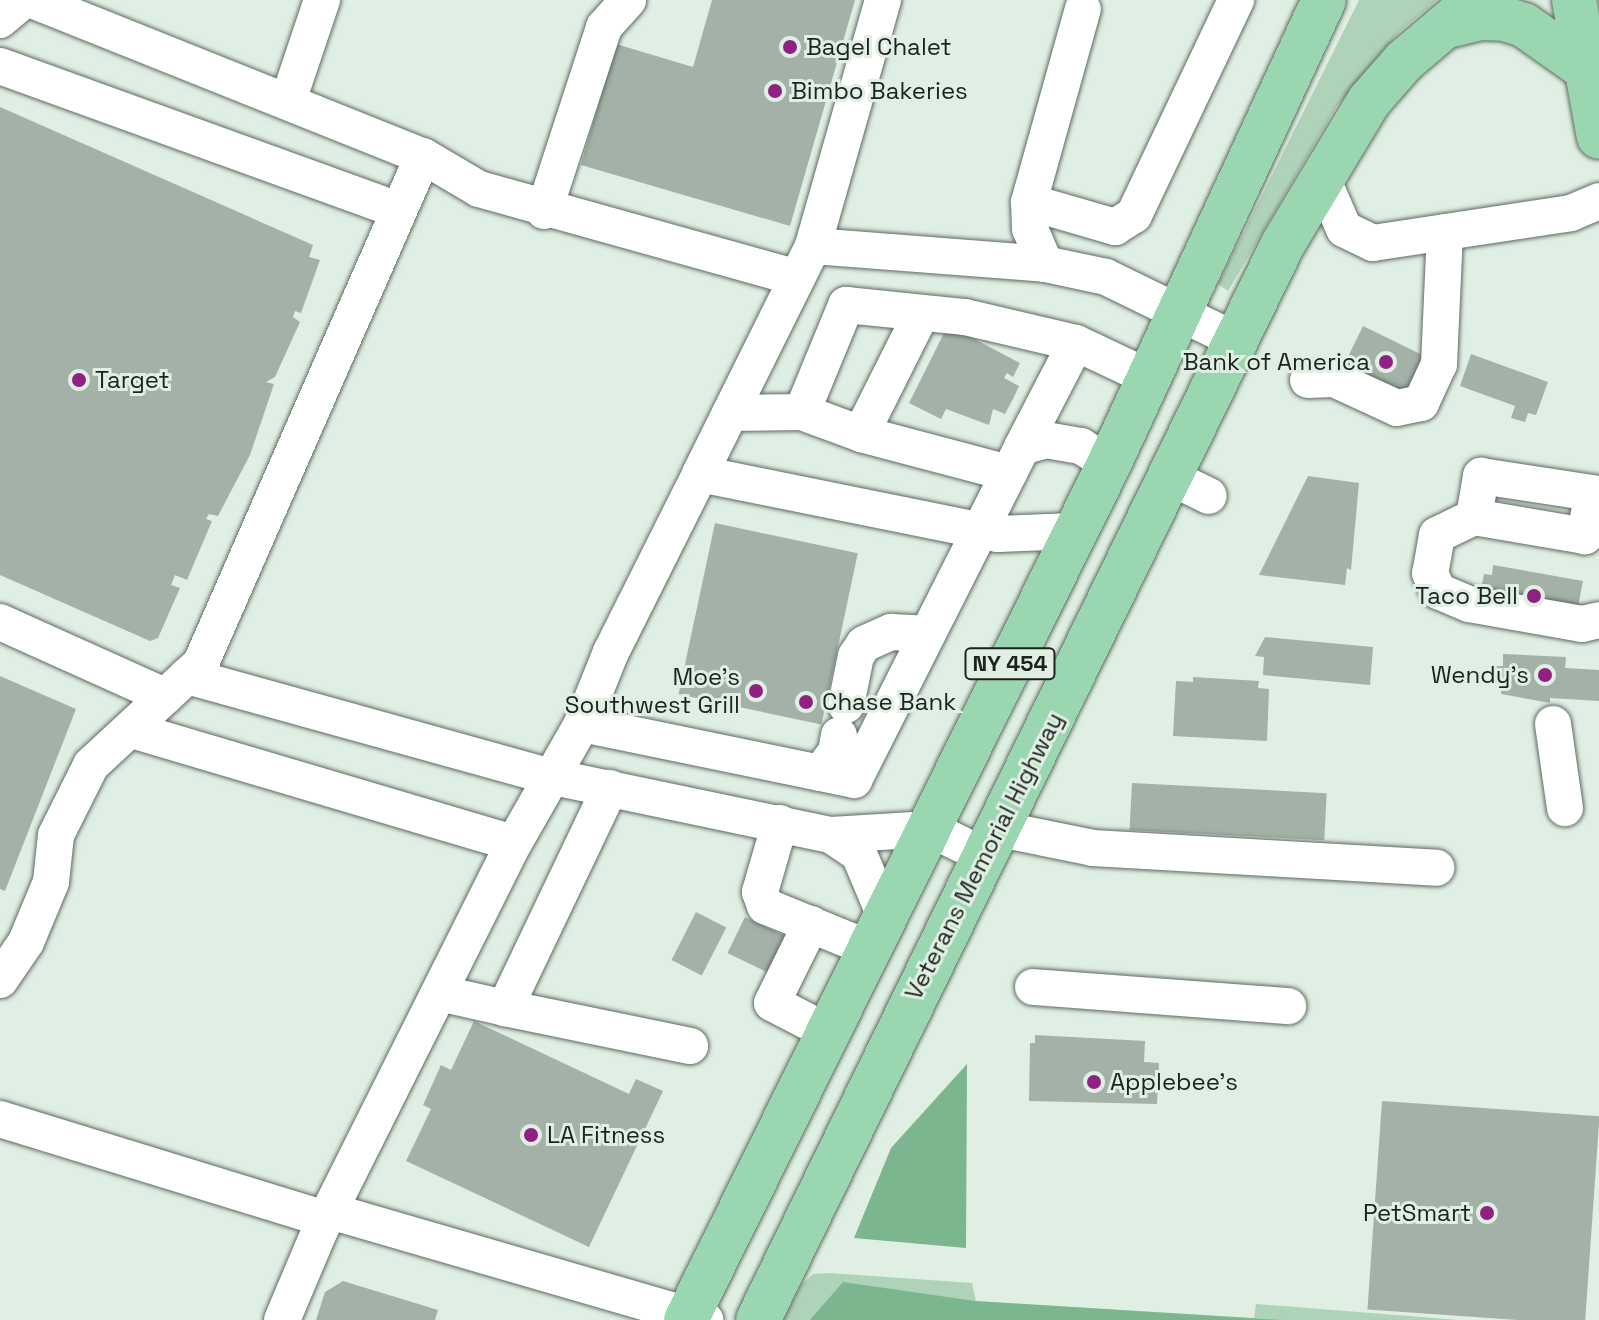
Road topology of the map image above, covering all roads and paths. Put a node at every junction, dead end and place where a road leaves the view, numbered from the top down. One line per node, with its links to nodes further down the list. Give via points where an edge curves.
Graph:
1 (24, 0): 11 (lane)
2 (32, 0): 15 (lane)
3 (322, 0): 15 (lane)
4 (628, 0): 22 (lane, via 604,27)
5 (883, 0): 24 (lane)
6 (1236, 0): 20 (lane, via 1134,215 1115,227)
7 (1324, 0): 27 (main road, NY 454)
8 (1476, 0): 12 (main road, Veterans Memorial Highway / NY 454)
9 (1574, 0): 14 (main road)
10 (1083, 9): 20 (lane)
11 (0, 20)
12 (1439, 29): 14 (main road, via 1480,18 1505,19 1524,25); 18 (main road, Veterans Memorial Highway / NY 454, via 1369,101)
13 (0, 66): 21 (lane)
14 (1585, 68): 16 (main road)
15 (288, 101): 17 (lane)
16 (1599, 137)
17 (423, 156): 21 (lane); 22 (lane, via 479,189)
18 (1321, 176): 23 (lane, via 1344,229 1373,243); 29 (main road, Veterans Memorial Highway / NY 454)
19 (1599, 201): 23 (lane, via 1571,213)
20 (1029, 202): 25 (lane, via 1030,229)
21 (398, 210): 48 (lane, via 201,663)
22 (544, 211): 26 (lane)
23 (1445, 232): 32 (lane, via 1439,364 1421,403 1397,408 1334,379)
24 (813, 246): 25 (lane); 26 (lane)
25 (1045, 264): 27 (lane, via 1106,277)
26 (797, 278): 34 (lane)
27 (1182, 313): 29 (lane); 31 (main road, NY 454)
28 (921, 314): 30 (lane, via 965,317); 33 (lane, via 846,305); 35 (lane)
29 (1237, 341): 39 (main road, Veterans Memorial Highway / NY 454)
30 (1076, 343): 31 (lane); 36 (lane)
31 (1150, 378): 37 (main road, NY 454)
32 (1308, 380)
33 (802, 412): 34 (lane); 35 (lane)
34 (730, 413): 38 (lane)
35 (861, 434): 36 (lane)
36 (1026, 453): 37 (lane, via 1081,446); 43 (lane)
37 (1109, 464): 44 (main road, NY 454)
38 (700, 474): 43 (lane); 49 (lane, via 611,652)
39 (1170, 477): 41 (lane); 59 (main road, Veterans Memorial Highway / NY 454)
40 (1595, 494): 42 (lane, via 1585,536); 42 (lane, via 1481,476)
41 (1209, 496)
42 (1474, 517): 45 (lane, via 1437,535 1430,573 1438,591 1469,604 1582,624)
43 (979, 530): 44 (lane); 47 (lane)
44 (1073, 531): 57 (main road, NY 454)
45 (1599, 620)
46 (0, 622): 48 (lane)
47 (926, 634): 52 (lane, via 854,780); 52 (lane, via 891,632 864,644 856,656 829,764)
48 (176, 686): 51 (lane); 53 (lane)
49 (582, 724): 52 (lane); 53 (lane)
50 (1553, 724): 55 (lane)
51 (132, 730): 60 (lane); 64 (lane, via 91,765 56,835 51,882 26,942)
52 (820, 773)
53 (548, 776): 54 (lane); 60 (lane)
54 (610, 788): 56 (lane); 68 (lane)
55 (1565, 808)
56 (780, 823): 58 (lane); 62 (lane, via 760,892 765,906)
57 (930, 829): 58 (lane); 59 (lane); 63 (main road, NY 454)
58 (831, 835): 63 (lane, via 859,854)
59 (988, 841): 61 (lane); 75 (main road, Veterans Memorial Highway / NY 454)
60 (514, 843): 66 (lane)
61 (1436, 868)
62 (811, 924): 63 (lane); 69 (lane, via 772,1003)
63 (877, 932): 69 (main road, NY 454)
64 (0, 980)
65 (1033, 987): 67 (lane)
66 (439, 993): 68 (lane); 72 (lane)
67 (1288, 1006)
68 (505, 1008): 70 (lane)
69 (828, 1032): 73 (main road, NY 454)
70 (690, 1046)
71 (0, 1119): 72 (lane)
72 (328, 1215): 73 (lane); 74 (lane)
73 (694, 1317)
74 (282, 1320)
75 (758, 1320)

